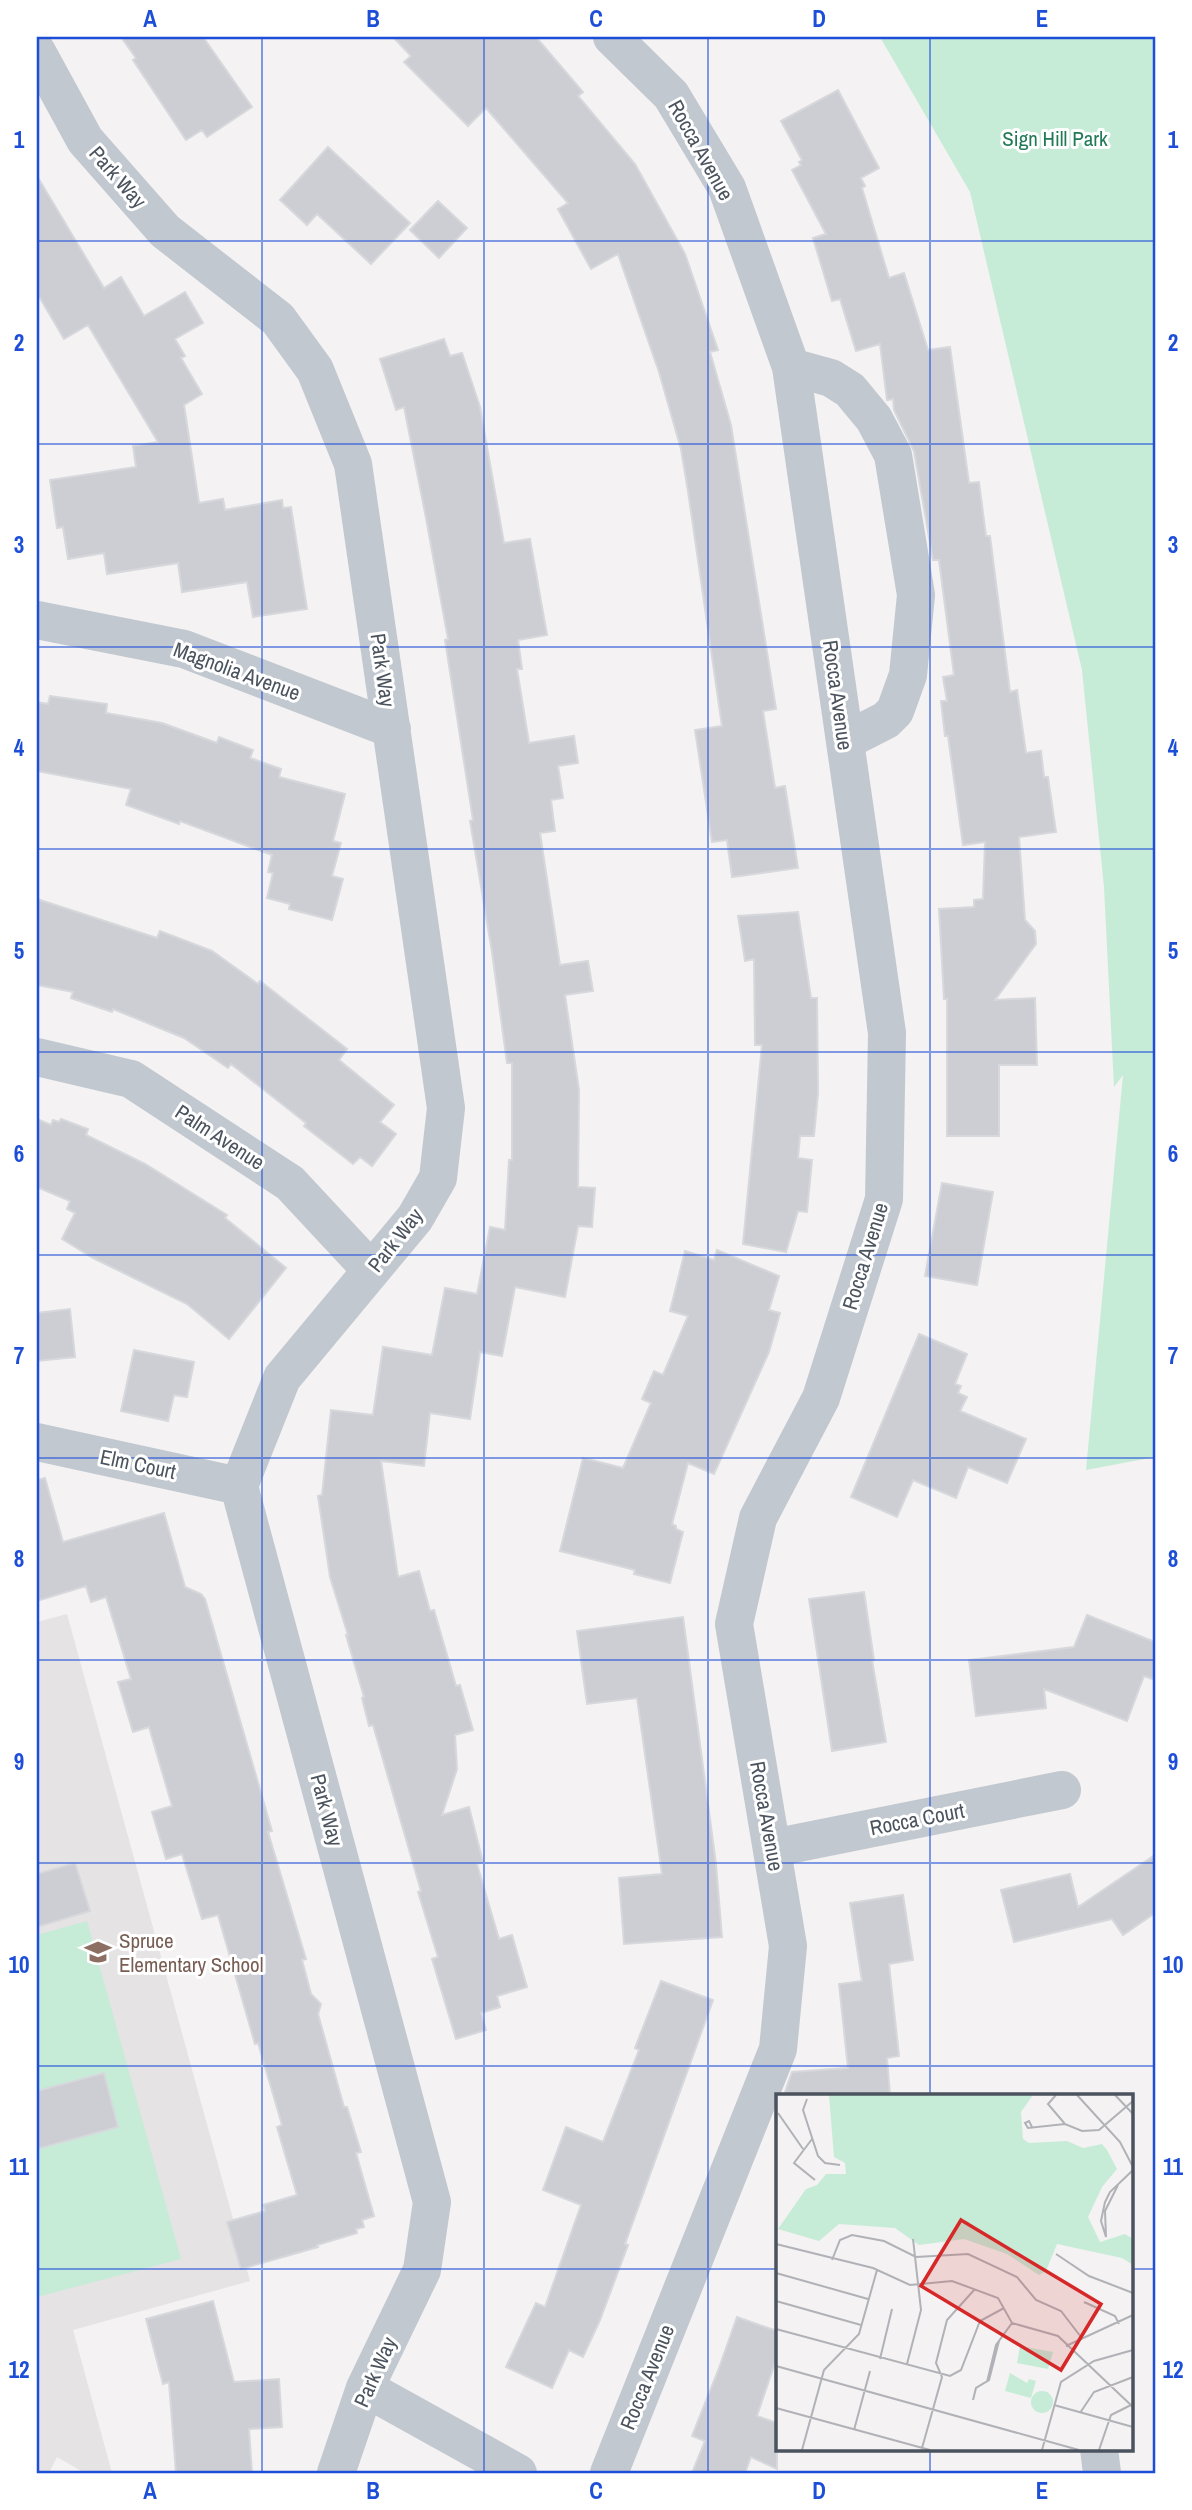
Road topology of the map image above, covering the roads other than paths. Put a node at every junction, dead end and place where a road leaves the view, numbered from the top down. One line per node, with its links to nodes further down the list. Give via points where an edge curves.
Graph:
1 (612, 37): 3 (street, Rocca Avenue, via 671,95 727,188)
2 (37, 52): 5 (street, Park Way, via 85,140 165,231 278,319 315,370 353,464)
3 (791, 367): 6 (street, Rocca Avenue); 6 (street, via 831,377 850,390 874,419 893,455 916,595 908,675 895,711 887,720)
4 (37, 620): 5 (street, Magnolia Avenue, via 184,649)
5 (392, 729): 8 (street, Park Way, via 446,1108 438,1178 415,1218)
6 (845, 741): 12 (street, Rocca Avenue, via 887,1033 884,1199 821,1398 758,1518 734,1624)
7 (37, 1057): 8 (street, Palm Avenue, via 131,1079 290,1183)
8 (371, 1270): 10 (street, Park Way, via 282,1378)
9 (37, 1442): 10 (street, Elm Court)
10 (239, 1486): 13 (street, Park Way, via 432,2202 422,2270)
11 (1062, 1790): 12 (street, Rocca Court)
12 (773, 1848): 17 (street, Rocca Avenue, via 788,1946 778,2049)
13 (365, 2388): 15 (street, Park Way); 16 (street)
14 (1099, 2450): 18 (street)
15 (336, 2473)
16 (519, 2473)
17 (609, 2473)
18 (1102, 2473)

